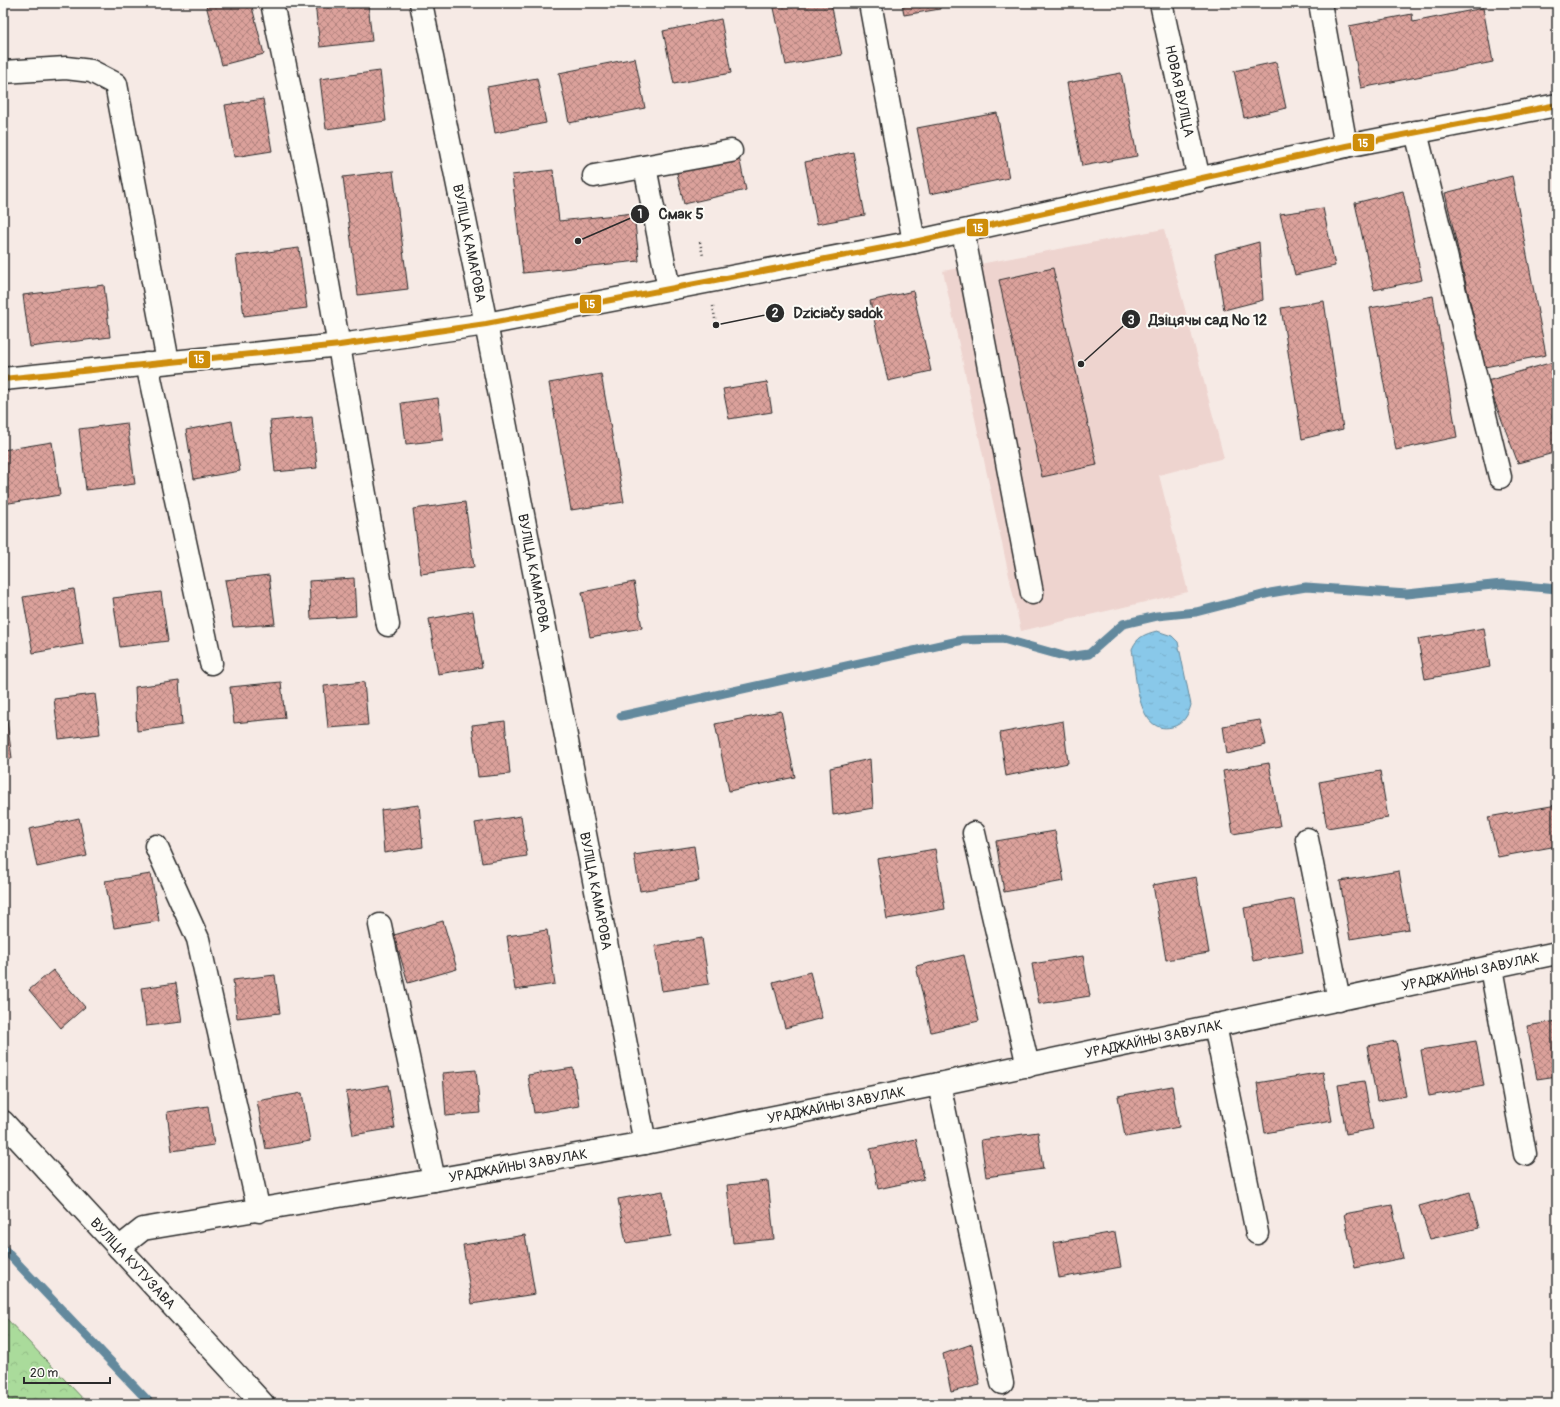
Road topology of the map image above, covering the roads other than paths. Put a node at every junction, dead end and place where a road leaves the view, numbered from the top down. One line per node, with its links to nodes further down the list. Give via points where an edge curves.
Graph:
1 (272, 3): 18 (street)
2 (421, 3): 17 (street, ВУЛІЦА КАМАРОВА)
3 (870, 3): 15 (street)
4 (1162, 3): 13 (street, НОВАЯ ВУЛІЦА)
5 (1320, 3): 9 (street)
6 (3, 72): 19 (street, via 66,68 91,70 116,84)
7 (1557, 105): 8 (street)
8 (1416, 132): 9 (street); 21 (street)
9 (1346, 146): 13 (street)
10 (731, 151): 11 (street)
11 (645, 167): 12 (street); 16 (street)
12 (594, 176)
13 (1199, 180): 14 (street)
14 (963, 232): 15 (street); 22 (street)
15 (914, 242): 16 (street)
16 (669, 289): 17 (street)
17 (486, 324): 18 (street); 36 (street, ВУЛІЦА КАМАРОВА)
18 (340, 345): 19 (street); 23 (street)
19 (157, 363): 20 (street); 24 (street)
20 (3, 379)
21 (1500, 477)
22 (1032, 593)
23 (388, 625)
24 (212, 663)
25 (974, 834): 33 (street)
26 (1307, 839): 31 (street)
27 (156, 846): 39 (street, via 198,939)
28 (380, 925): 38 (street)
29 (1557, 953): 30 (street, УРАДЖАЙНЫ ЗАВУЛАК)
30 (1491, 968): 31 (street, УРАДЖАЙНЫ ЗАВУЛАК); 37 (street)
31 (1338, 1000): 32 (street, УРАДЖАЙНЫ ЗАВУЛАК)
32 (1215, 1025): 33 (street, УРАДЖАЙНЫ ЗАВУЛАК); 40 (street)
33 (1028, 1066): 34 (street, УРАДЖАЙНЫ ЗАВУЛАК)
34 (939, 1084): 36 (street, УРАДЖАЙНЫ ЗАВУЛАК); 42 (street)
35 (3, 1122): 41 (street, ВУЛІЦА КУТУЗАВА)
36 (645, 1143): 38 (street, УРАДЖАЙНЫ ЗАВУЛАК)
37 (1525, 1154)
38 (434, 1180): 39 (street, УРАДЖАЙНЫ ЗАВУЛАК)
39 (259, 1211): 41 (street, УРАДЖАЙНЫ ЗАВУЛАК, via 143,1229)
40 (1257, 1233)
41 (119, 1248): 43 (street, ВУЛІЦА КУТУЗАВА)
42 (1002, 1383)
43 (263, 1404)

